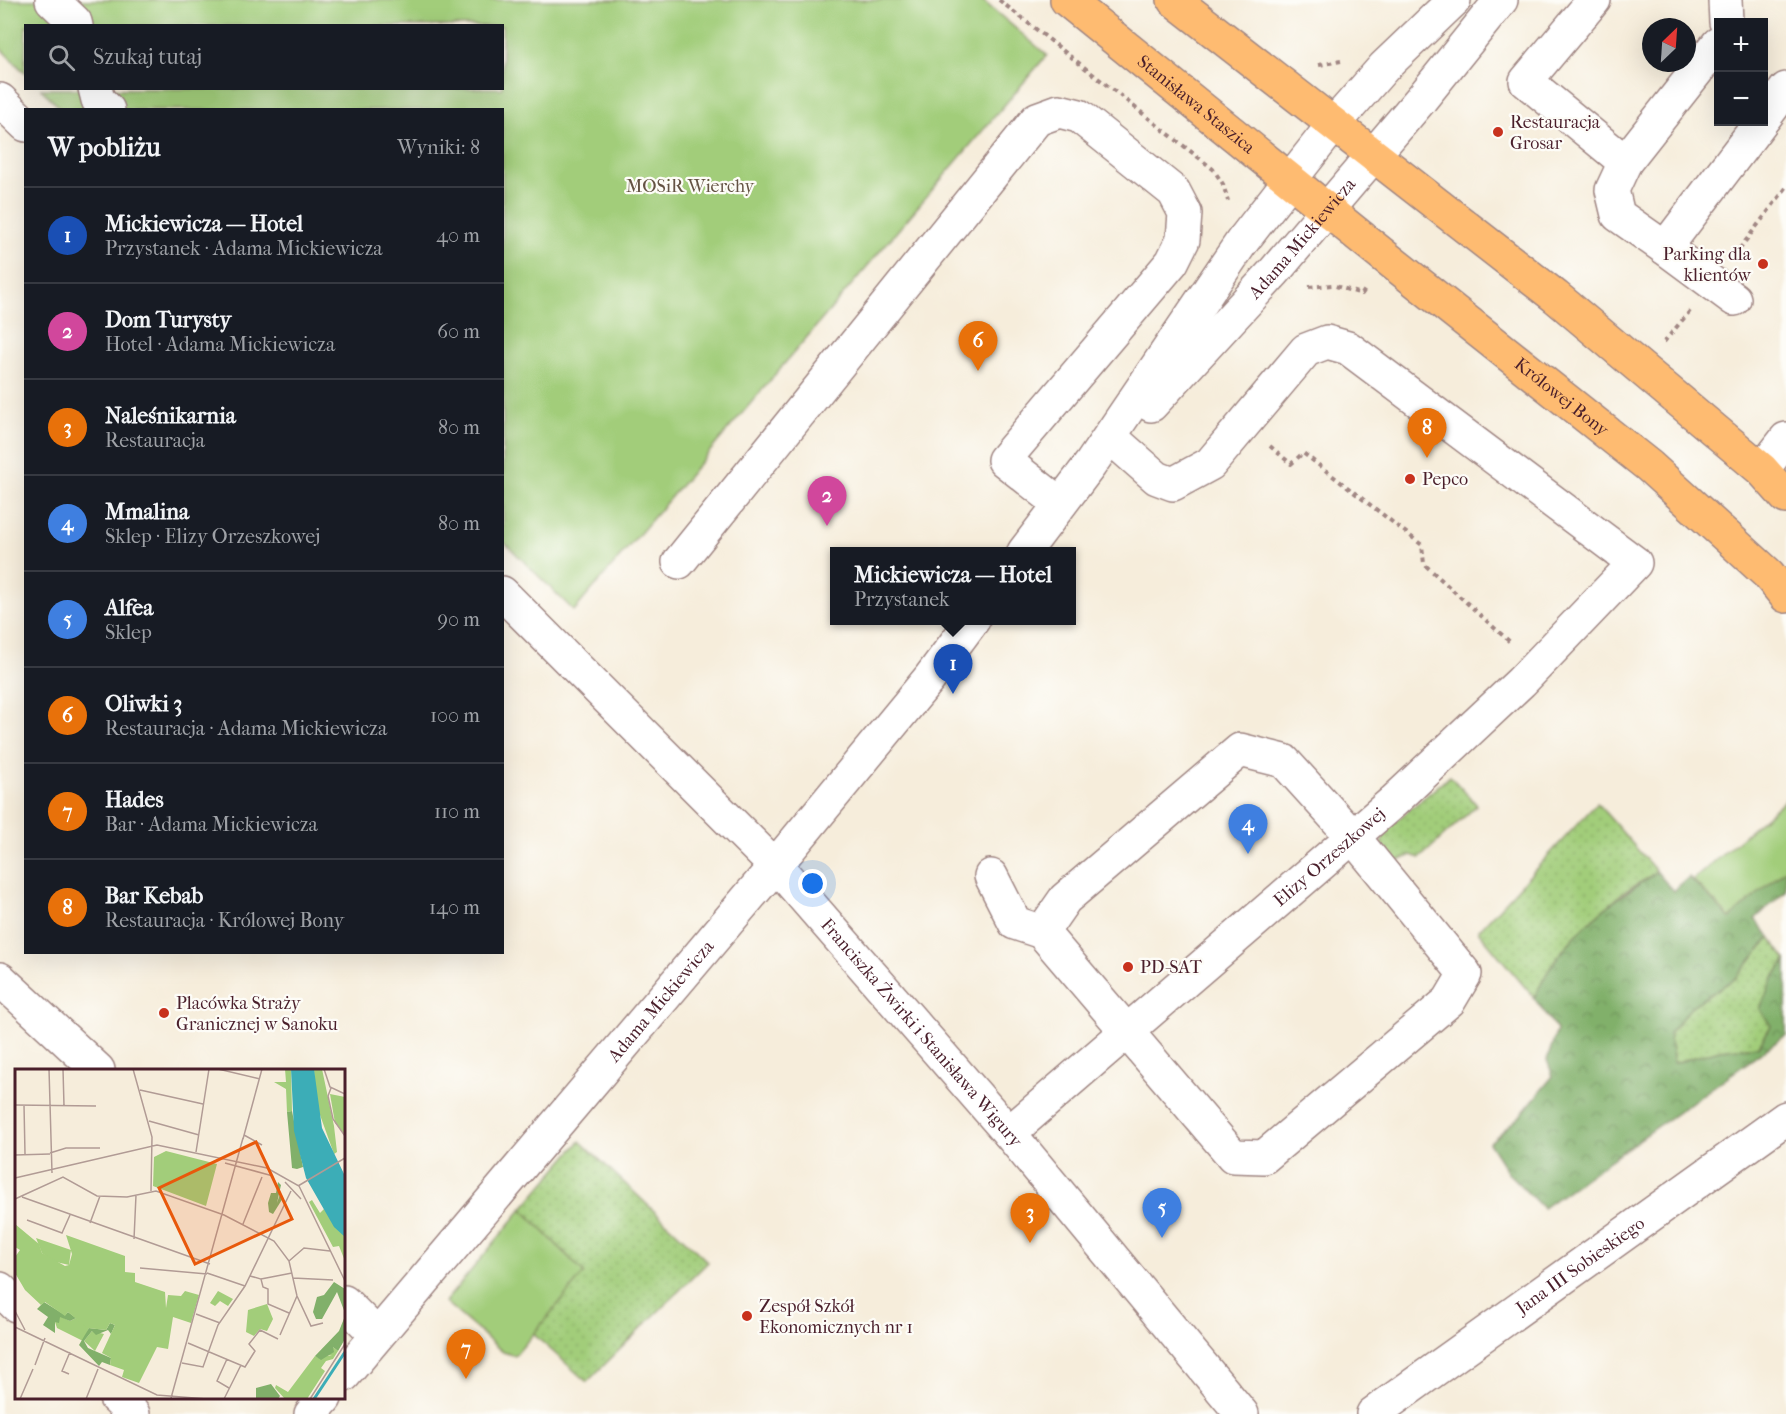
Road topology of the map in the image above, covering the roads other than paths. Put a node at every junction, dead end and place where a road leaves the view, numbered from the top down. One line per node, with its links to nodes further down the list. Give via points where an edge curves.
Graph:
1 (52, 0): 9 (street)
2 (1067, 0): 21 (main road, Stanisława Staszica)
3 (1174, 0): 17 (main road)
4 (1454, 0): 17 (street, Adama Mickiewicza, via 1384,67)
5 (1501, 0): 19 (street, Adama Mickiewicza)
6 (1593, 0): 20 (street, via 1526,81)
7 (1725, 0): 8 (street)
8 (1726, 18)
9 (76, 24)
10 (1714, 50): 20 (street)
11 (1786, 88): 15 (street)
12 (96, 90): 14 (street)
13 (0, 100): 16 (street)
14 (106, 108)
15 (1768, 112)
16 (24, 123)
17 (1334, 124): 19 (main road); 21 (street, Adama Mickiewicza)
18 (1757, 126): 23 (street)
19 (1372, 155): 22 (street, Adama Mickiewicza); 28 (main road, via 1556,297)
20 (1625, 162): 23 (street, via 1612,190 1618,215)
21 (1290, 180): 22 (main road, Stanisława Staszica); 27 (street, Adama Mickiewicza, via 1241,243)
22 (1328, 210): 26 (street, Adama Mickiewicza); 34 (main road, Królowej Bony, via 1649,466 1768,574)
23 (1665, 248): 24 (street)
24 (1724, 291)
25 (1786, 439): 28 (street)
26 (1116, 442): 27 (street, Adama Mickiewicza); 36 (street, Elizy Orzeszkowej, via 1157,478 1173,484 1209,464 1306,350 1327,342 1348,348 1635,563 1536,666)
27 (1090, 465): 30 (street, Adama Mickiewicza)
28 (1762, 470): 29 (main road)
29 (1786, 497)
30 (1060, 504): 31 (street, Adama Mickiewicza); 32 (street, via 1004,460 1172,262 1183,240 1185,213 1174,192 1079,116 1059,111 1037,119)
31 (1028, 547)
32 (679, 562)
33 (504, 595): 37 (street, Franciszka Żwirki i Stanisława Wigury)
34 (1786, 596)
35 (970, 625): 37 (street, Adama Mickiewicza)
36 (1353, 837): 39 (street, via 1284,761 1240,750 1065,899); 41 (street, Elizy Orzeszkowej); 41 (street, via 1465,974 1449,1001 1264,1157 1233,1156)
37 (775, 866): 44 (street, Franciszka Żwirki i Stanisława Wigury); 48 (street, Adama Mickiewicza)
38 (991, 876): 39 (street, via 1015,923)
39 (1042, 932): 41 (street)
40 (0, 978): 42 (street)
41 (1126, 1032): 44 (street, Elizy Orzeszkowej)
42 (96, 1069)
43 (1786, 1118): 55 (street, Jana III Sobieskiego)
44 (1009, 1133): 54 (street, Franciszka Żwirki i Stanisława Wigury)
45 (0, 1289): 47 (street)
46 (345, 1303): 48 (street)
47 (15, 1304)
48 (377, 1335): 49 (street, Adama Mickiewicza)
49 (345, 1375)
50 (117, 1399): 52 (street)
51 (324, 1399): 53 (street)
52 (133, 1414)
53 (311, 1414)
54 (1242, 1414)
55 (1373, 1414)

